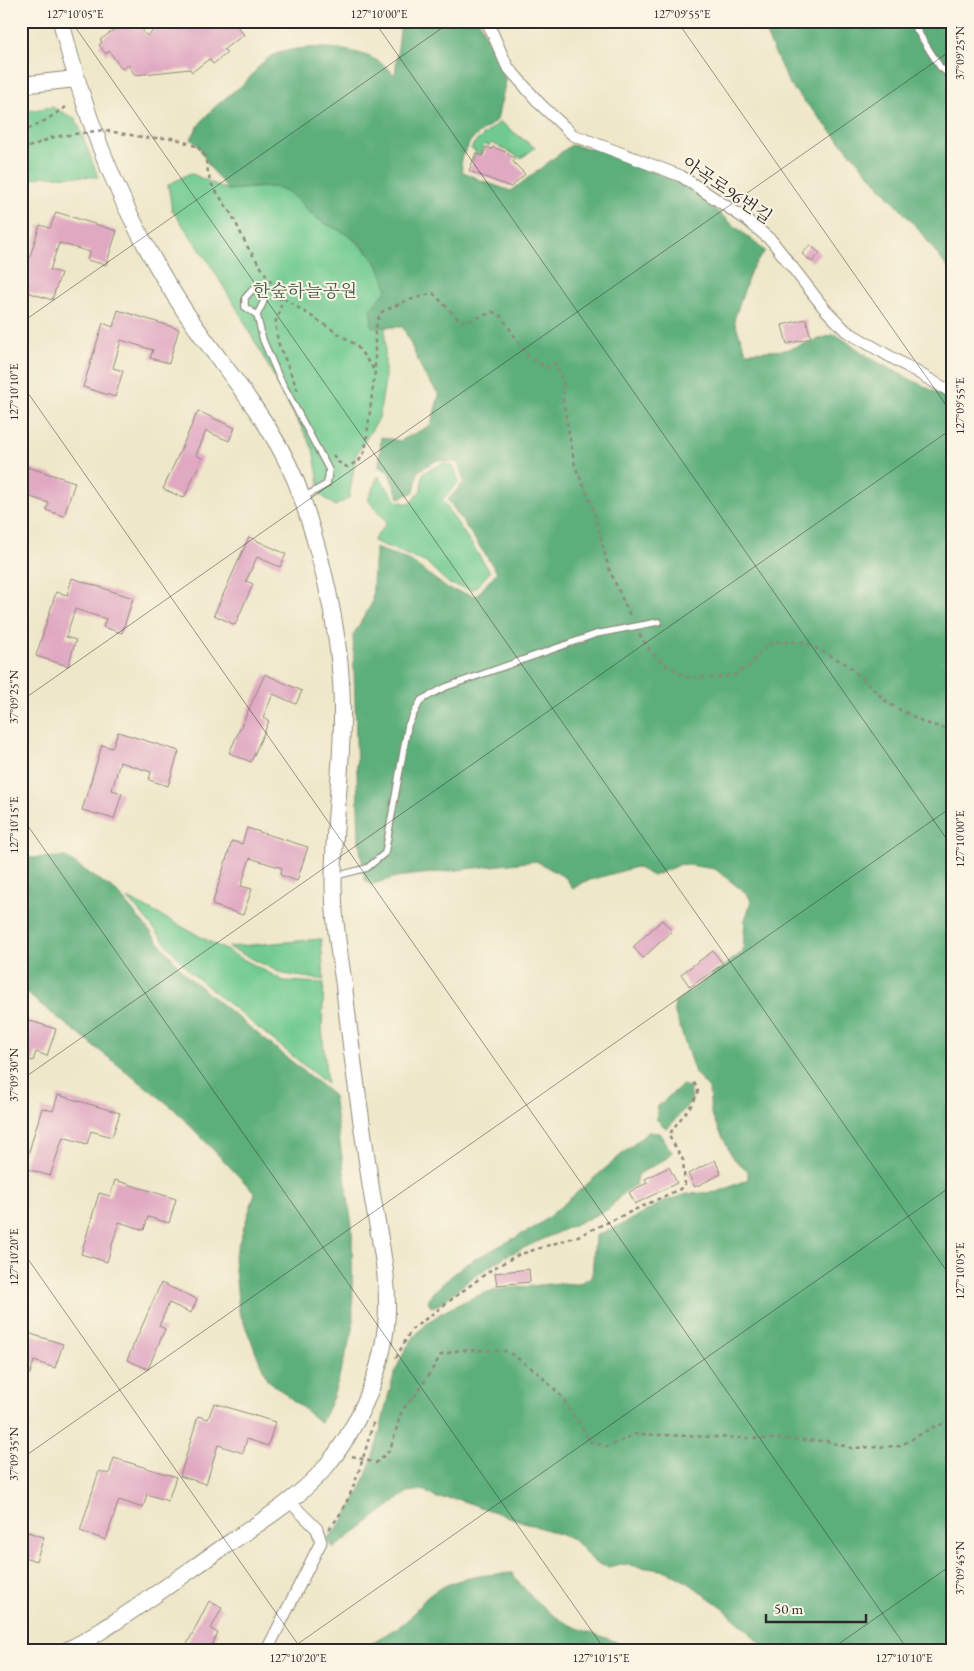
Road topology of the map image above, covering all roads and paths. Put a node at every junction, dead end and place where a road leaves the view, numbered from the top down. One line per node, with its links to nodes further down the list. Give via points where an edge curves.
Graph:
1 (61, 21): 5 (street)
2 (488, 21): 13 (street, 아곡로96번길, via 507,66 573,135 682,176 747,220 772,240 824,308 846,331)
3 (911, 21): 4 (lane, via 940,67)
4 (953, 78)
5 (76, 79): 6 (street); 16 (street, via 115,183 142,242 186,314 270,430 287,459)
6 (21, 85)
7 (69, 105): 8 (path)
8 (21, 133)
9 (21, 150): 10 (path, bridge, via 54,137 103,130 174,138 198,147 205,156 210,182)
10 (280, 296): 12 (path, via 356,345); 14 (path, via 281,309 275,324 278,342)
11 (257, 314): 16 (lane, via 263,340 279,377 329,470 328,484)
12 (376, 371): 15 (path, via 365,451 359,462 347,467 338,462); 18 (path, via 375,331 380,313 433,293 459,320 469,321 493,312 501,316 527,355 546,368 556,363 564,385 563,401 575,466 592,505 609,570)
13 (953, 393)
14 (300, 394)
15 (328, 447)
16 (302, 498): 20 (street, via 330,607 342,689)
17 (658, 622): 18 (lane)
18 (635, 626): 19 (path, via 651,652 686,677 734,675 750,665 772,642 804,642 848,666 889,704); 20 (lane, via 596,634 446,687 421,700 408,725 385,853 367,868)
19 (953, 731)
20 (334, 877): 25 (street, via 334,905 354,1076 387,1291 384,1338 374,1380)
21 (693, 1080): 22 (path, via 698,1091 695,1102 669,1136 683,1160 685,1184 680,1189 578,1236 518,1255 492,1269 411,1330)
22 (392, 1366)
23 (377, 1412): 26 (path)
24 (953, 1421): 26 (path, via 934,1427 900,1446 852,1448 826,1441 635,1434 608,1447 591,1442 561,1396 538,1372 507,1352 460,1350 440,1356 418,1392 402,1410 390,1450 376,1463)
25 (336, 1452): 26 (path); 27 (street, via 314,1480)
26 (364, 1458): 28 (path, via 337,1520)
27 (288, 1501): 28 (street, via 317,1529); 29 (street, via 135,1609)
28 (321, 1538): 30 (street)
29 (66, 1650)
30 (267, 1650)

